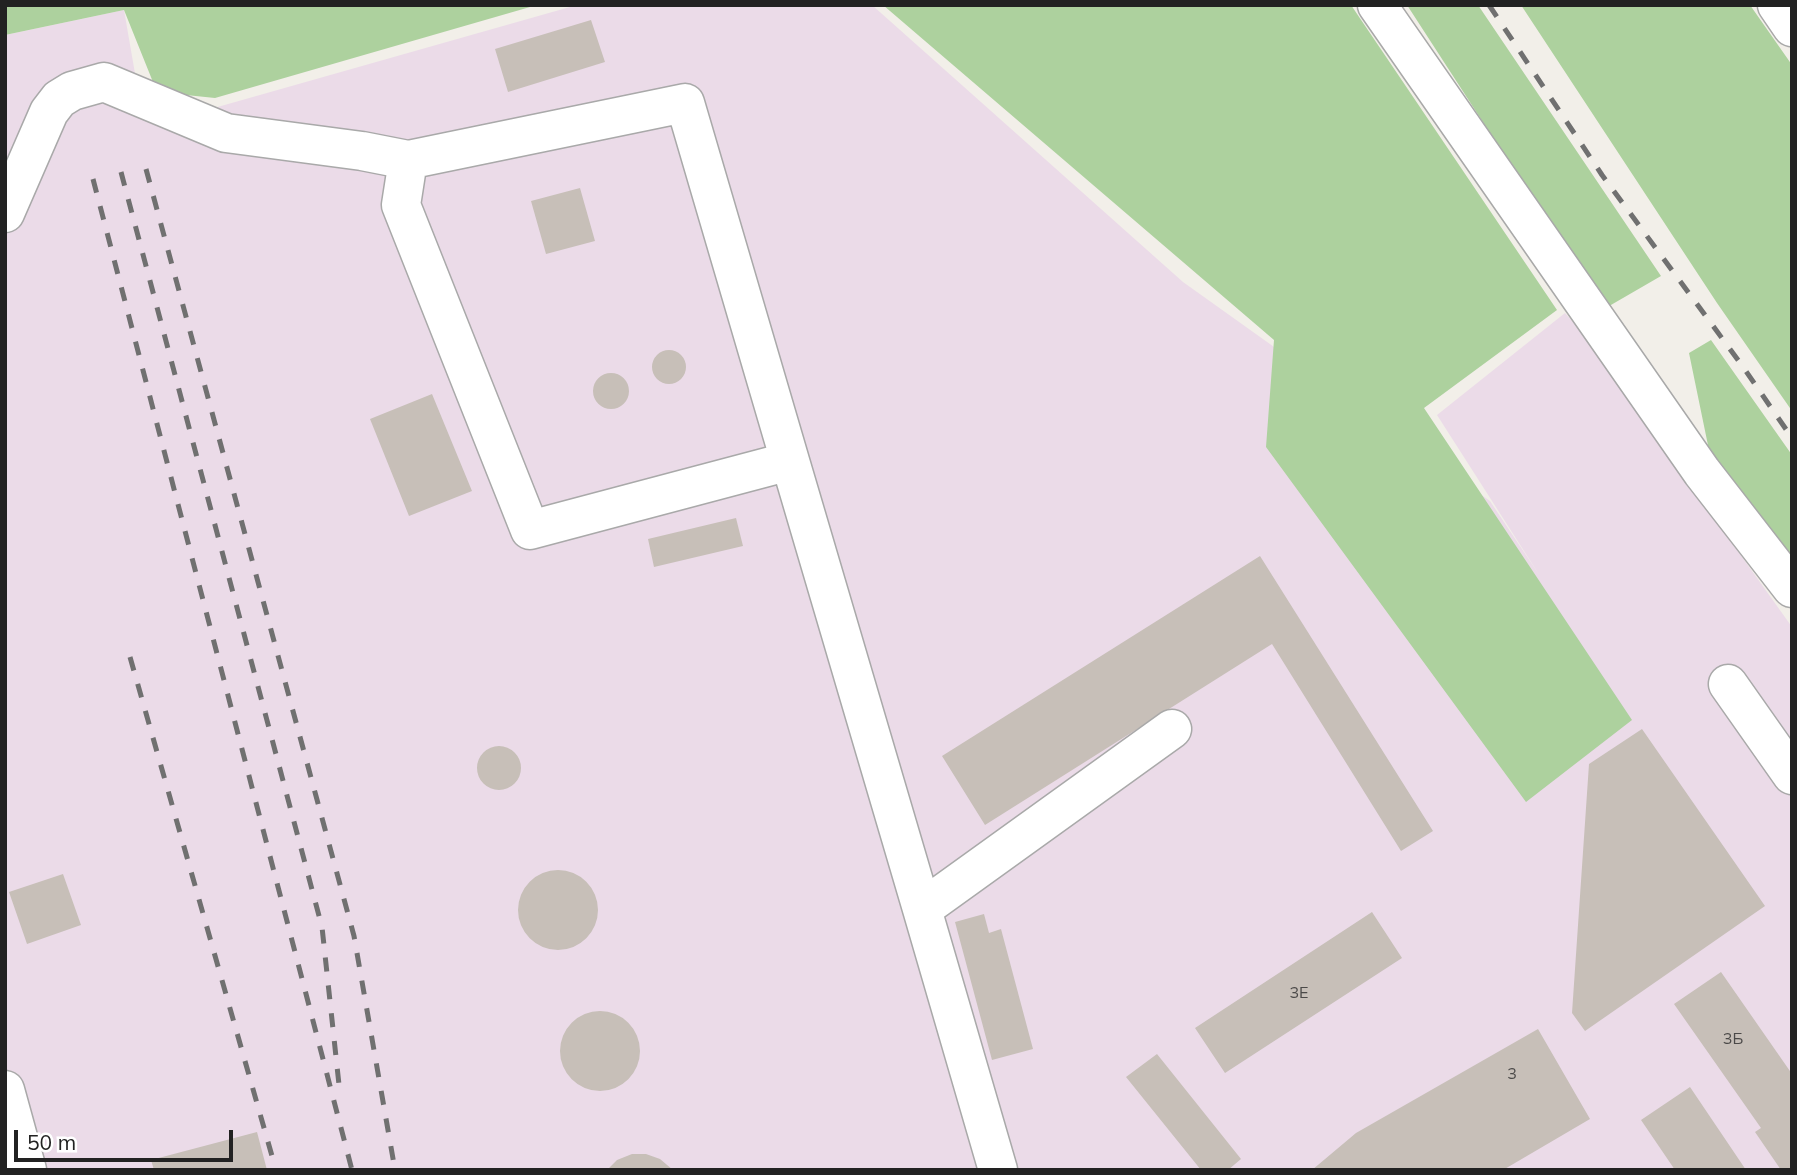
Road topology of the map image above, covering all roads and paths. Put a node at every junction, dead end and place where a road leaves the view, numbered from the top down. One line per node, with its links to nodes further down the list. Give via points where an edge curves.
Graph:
1 (1377, 5): 7 (lane, via 1702,471)
2 (1777, 5): 3 (lane)
3 (1792, 27)
4 (408, 160): 5 (lane, via 226,133 104,82 72,91 49,112); 6 (lane, via 685,103); 6 (lane, via 401,205 530,530)
5 (5, 213)
6 (790, 461): 11 (lane)
7 (1792, 588)
8 (1728, 684): 10 (lane)
9 (1172, 729): 11 (lane)
10 (1792, 775)
11 (922, 909): 14 (lane)
12 (5, 1090): 13 (lane)
13 (27, 1170)
14 (998, 1170)

